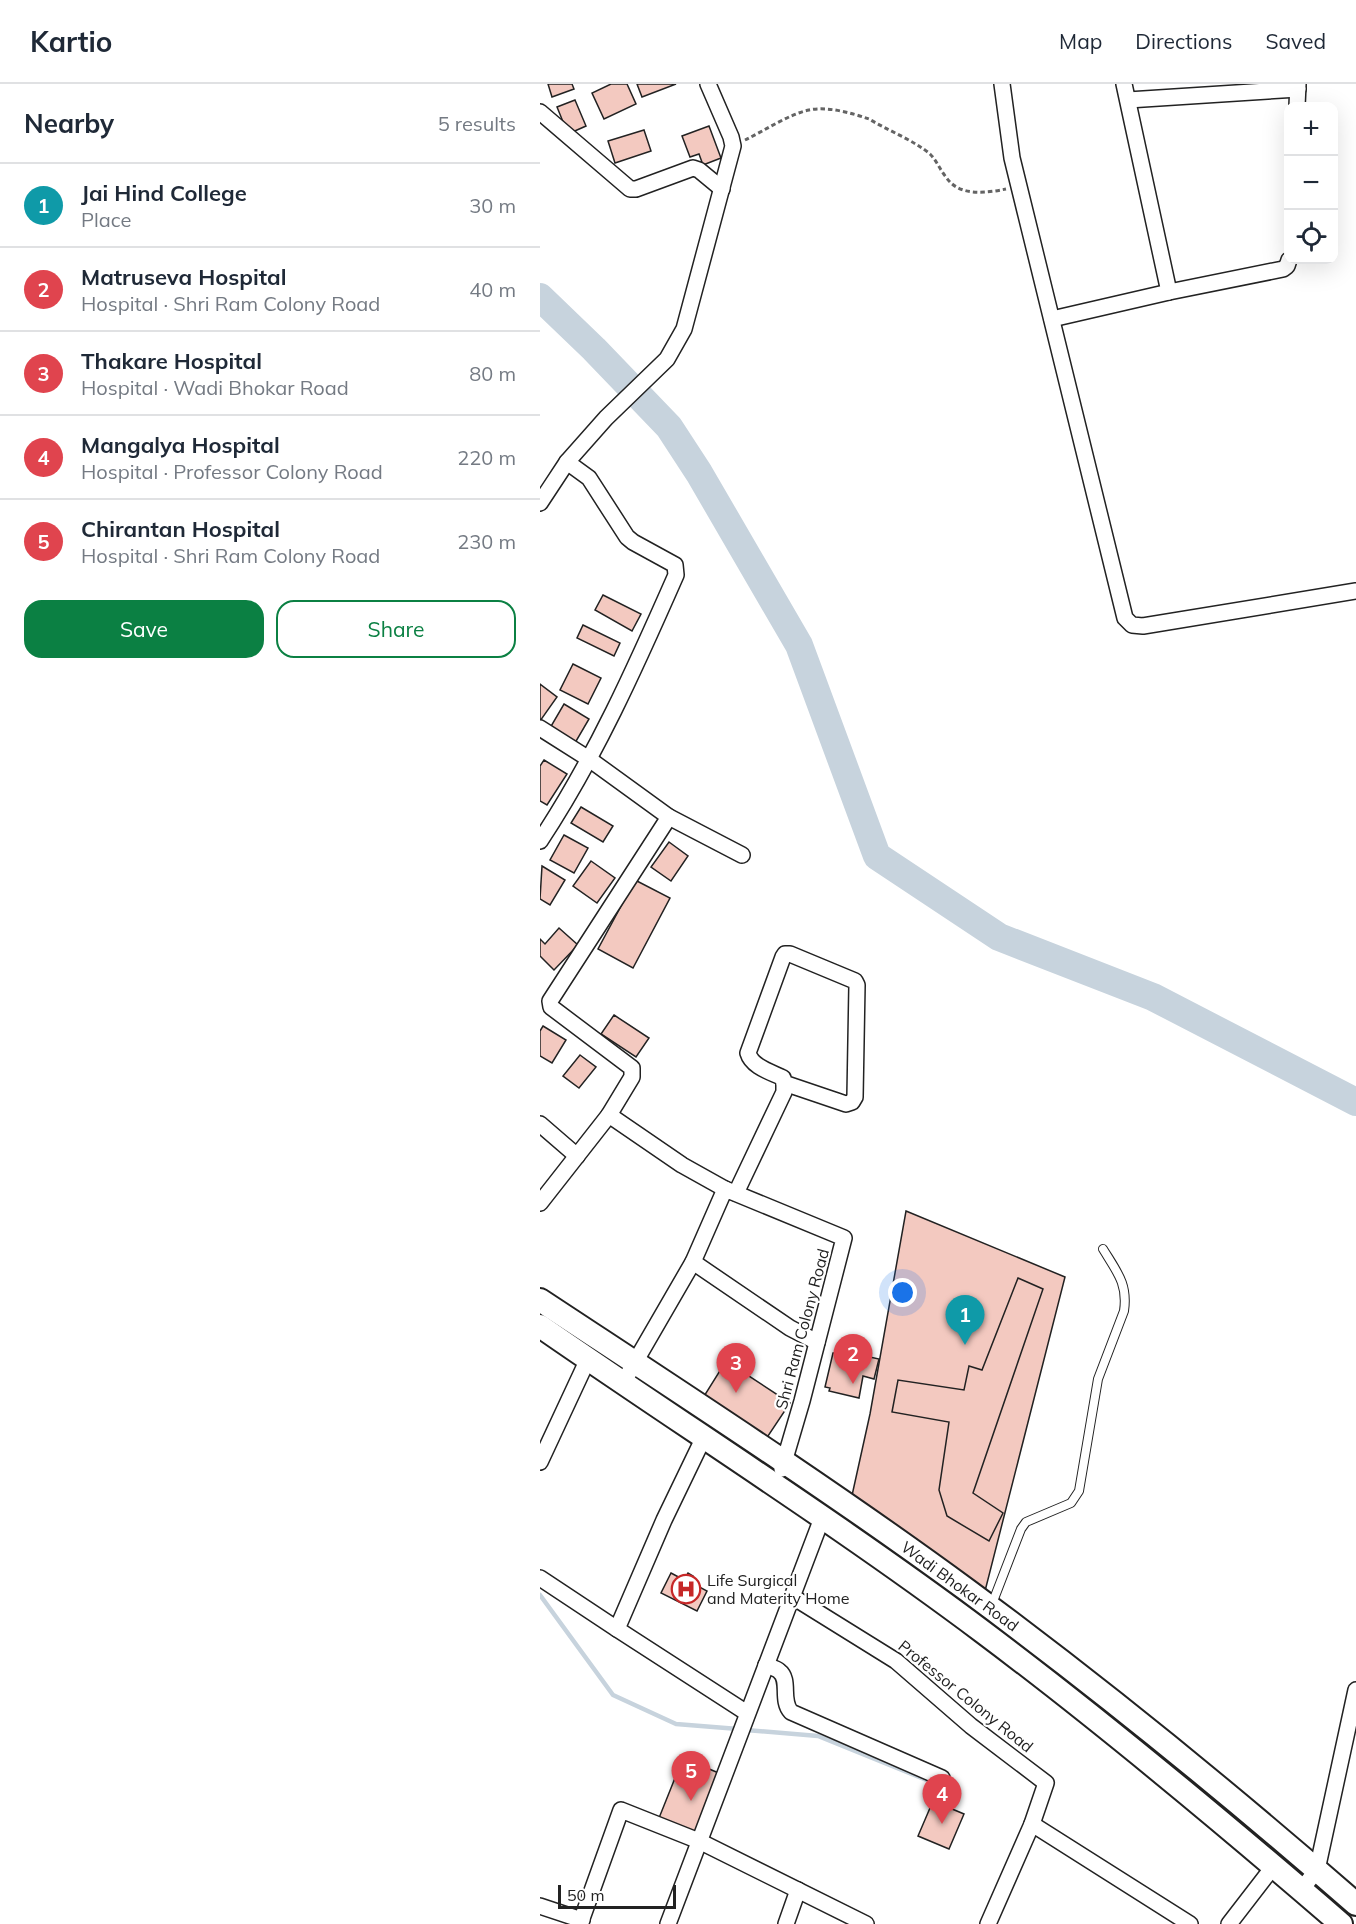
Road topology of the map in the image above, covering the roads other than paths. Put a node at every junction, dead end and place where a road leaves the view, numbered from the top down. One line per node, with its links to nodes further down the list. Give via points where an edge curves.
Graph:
1 (708, 84): 8 (street, via 733,146)
2 (1002, 84): 11 (street, via 1012,158)
3 (1124, 84): 5 (street)
4 (1298, 87): 5 (street); 6 (street)
5 (1128, 100): 10 (street)
6 (1297, 102)
7 (540, 112): 8 (street, via 630,189 693,168)
8 (722, 189): 12 (street, via 684,329 667,359)
9 (1288, 264): 10 (street, via 1283,269)
10 (1168, 292): 11 (street)
11 (1052, 319): 14 (street, via 1125,618 1132,625)
12 (567, 462): 13 (street); 16 (street, via 589,478 633,543 677,568)
13 (540, 503)
14 (1356, 591)
15 (540, 728): 16 (street)
16 (589, 759): 17 (street); 18 (street)
17 (669, 817): 19 (street); 21 (street, via 550,1001 551,1007 632,1068 632,1077)
18 (540, 841)
19 (742, 855)
20 (784, 1083): 20 (street, via 846,1104 855,1097 857,985 790,954 783,957 748,1053 753,1063 783,1078); 24 (street, via 784,1092)
21 (609, 1115): 23 (street); 24 (street, via 682,1165)
22 (540, 1124): 23 (street)
23 (577, 1156): 25 (street)
24 (730, 1191): 27 (street); 30 (street, Shri Ram Colony Road, via 844,1238)
25 (540, 1203)
26 (1103, 1249): 41 (lane, via 1122,1279 1126,1300 1098,1379 1079,1491 1071,1503 1026,1522)
27 (693, 1262): 30 (street, Shri Ram Colony Road); 32 (street)
28 (540, 1300): 32 (main road, Wadi Bhokar Road)
29 (540, 1326): 31 (main road, Wadi Bhokar Road)
30 (817, 1342): 35 (street, Shri Ram Colony Road)
31 (588, 1359): 33 (main road, Wadi Bhokar Road); 36 (street)
32 (635, 1362): 33 (street); 35 (main road, Wadi Bhokar Road)
33 (623, 1383): 34 (main road, Wadi Bhokar Road)
34 (703, 1438): 37 (main road, Wadi Bhokar Road); 42 (street)
35 (784, 1461): 37 (street, Shri Ram Colony Road); 41 (main road, Wadi Bhokar Road)
36 (540, 1462)
37 (776, 1486): 38 (main road, Wadi Bhokar Road)
38 (822, 1518): 40 (street); 47 (main road, Wadi Bhokar Road, via 983,1632)
39 (540, 1578): 42 (street)
40 (793, 1598): 43 (street); 49 (street, Professor Colony Road, via 896,1661 971,1726 1046,1783)
41 (990, 1608): 46 (main road, Wadi Bhokar Road)
42 (617, 1629): 45 (street)
43 (766, 1665): 45 (street); 48 (street, via 781,1671 785,1703 791,1712)
44 (1356, 1690): 52 (street)
45 (746, 1717): 50 (street)
46 (1170, 1746): 47 (main road); 52 (main road, Wadi Bhokar Road)
47 (1152, 1766): 51 (main road, Wadi Bhokar Road)
48 (942, 1778)
49 (1032, 1824): 58 (street); 62 (street)
50 (699, 1842): 53 (street); 57 (street, via 621,1810); 59 (street)
51 (1273, 1866): 54 (main road, Wadi Bhokar Road); 63 (street)
52 (1317, 1870): 54 (street); 55 (main road, Wadi Bhokar Road)
53 (798, 1890): 60 (street); 61 (street)
54 (1301, 1890): 64 (main road, Wadi Bhokar Road)
55 (1356, 1904)
56 (540, 1906): 57 (street)
57 (581, 1922)
58 (1184, 1923)
59 (668, 1924)
60 (786, 1924)
61 (866, 1924)
62 (988, 1924)
63 (1229, 1924)
64 (1341, 1924)

